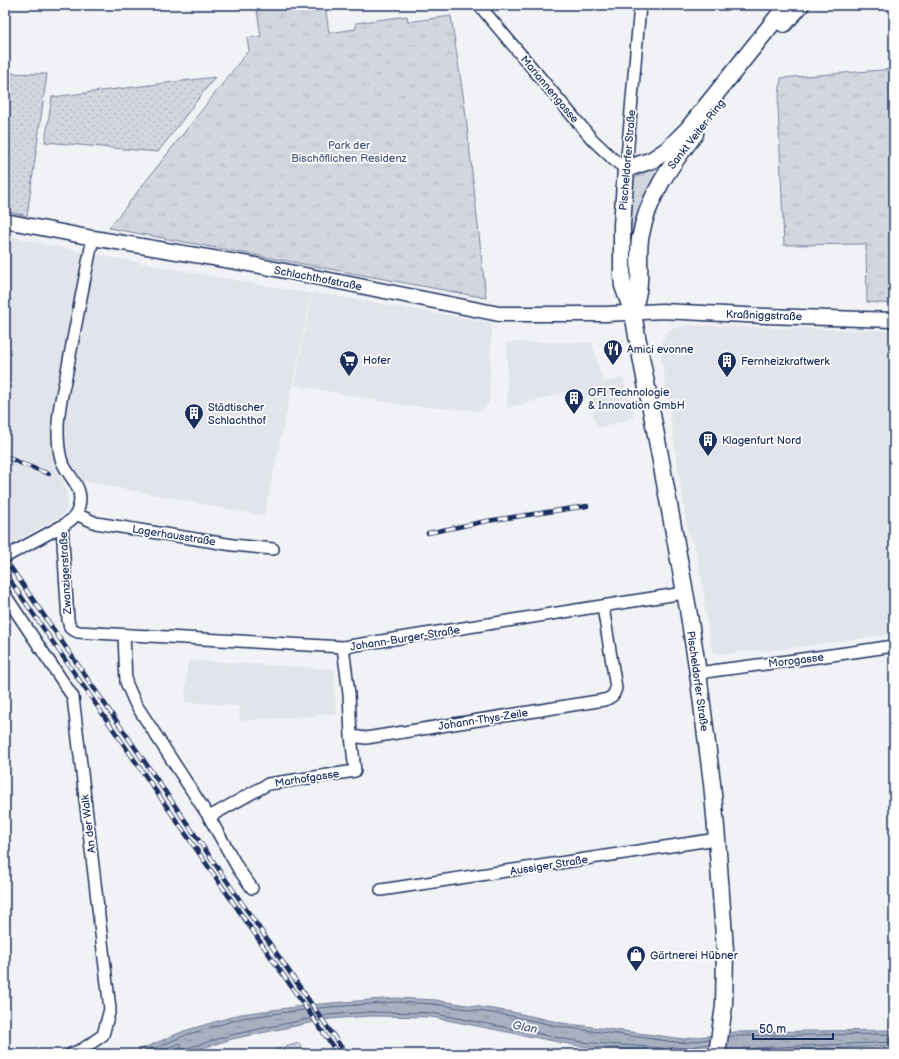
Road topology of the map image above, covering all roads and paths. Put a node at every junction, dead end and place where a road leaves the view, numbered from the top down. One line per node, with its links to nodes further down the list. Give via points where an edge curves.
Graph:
1 (479, 5): 5 (street, Mariannengasse, via 592,139)
2 (640, 5): 5 (street, Pischeldorfer Straße)
3 (787, 5): 5 (main road, Sankt Veiter Ring, via 687,130 667,150 652,160)
4 (801, 5): 8 (main road, Sankt Veiter Ring, via 680,152 662,180 645,219 640,240)
5 (626, 169): 9 (main road, Pischeldorfer Straße, via 622,276)
6 (5, 221): 7 (street, Schlachthofstraße)
7 (93, 238): 9 (street, Schlachthofstraße, via 255,266 499,314); 11 (street, via 57,421 61,459 80,494)
8 (639, 284): 9 (main road, Pischeldorfer Straße)
9 (633, 313): 10 (street, Kraßniggstraße, via 662,311); 15 (main road, Pischeldorfer Straße)
10 (894, 320)
11 (76, 514): 12 (street, Zwanzigerstraße); 13 (street, Lagerhausstraße, via 96,523)
12 (62, 526): 14 (street); 18 (street, Zwanzigerstraße, via 70,628 78,632)
13 (273, 549)
14 (5, 556)
15 (684, 593): 17 (street, Johann-Burger-Straße); 21 (main road, Pischeldorfer Straße)
16 (5, 595): 27 (street, An der Walk, via 73,697 110,1009 103,1035)
17 (603, 607): 20 (street, Johann-Burger-Straße); 22 (street, Johann-Thys-Zeile, via 616,688 610,698 366,738)
18 (124, 635): 20 (street, Johann-Burger-Straße); 23 (street, via 126,682 135,703)
19 (894, 646): 21 (street, Morogasse)
20 (343, 647): 22 (street)
21 (698, 673): 24 (main road, Pischeldorfer Straße)
22 (351, 736): 23 (street, Marhofgasse, via 355,771 268,784)
23 (209, 817): 25 (street)
24 (717, 839): 26 (street, Aussiger Straße); 28 (main road, Pischeldorfer Straße, via 725,950 723,1016)
25 (252, 888)
26 (381, 890)
27 (71, 1054)
28 (717, 1054)

